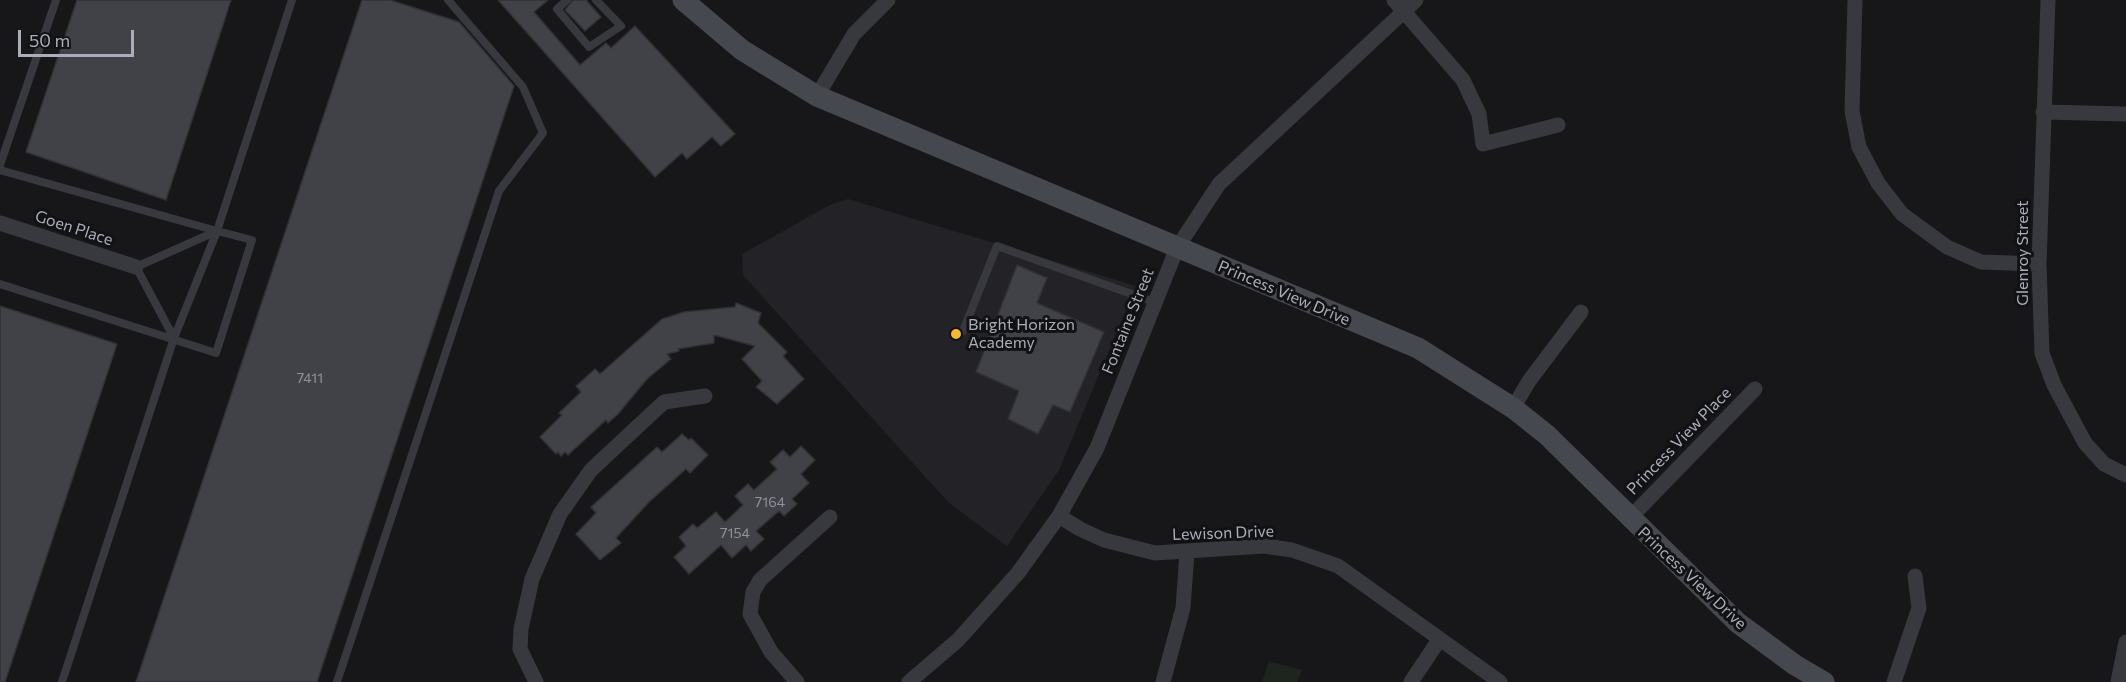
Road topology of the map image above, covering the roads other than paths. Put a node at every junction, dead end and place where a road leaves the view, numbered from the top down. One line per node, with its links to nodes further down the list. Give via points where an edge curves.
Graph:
1 (56, 0): 16 (lane)
2 (292, 0): 18 (lane)
3 (448, 0): 40 (lane, via 523,87 543,133 500,191)
4 (567, 0): 5 (lane, via 557,9 590,47 621,26)
5 (596, 0)
6 (683, 0): 12 (main road, Princess View Drive, via 742,50)
7 (888, 0): 12 (street, via 854,34)
8 (1416, 0): 11 (street, Fontaine Street)
9 (1855, 0): 20 (street, via 1852,111 1859,147 1878,183 1902,214 1947,247 1981,262)
10 (2048, 0): 13 (street, Glenroy Street)
11 (1398, 6): 15 (street, via 1463,80 1479,114 1483,144); 19 (street, Fontaine Street, via 1219,184)
12 (817, 96): 19 (main road, Princess View Drive)
13 (2043, 112): 14 (street); 20 (street, Glenroy Street)
14 (2126, 114)
15 (1558, 125)
16 (0, 168): 18 (lane)
17 (0, 223): 21 (street, Goen Place)
18 (218, 231): 21 (lane); 26 (lane); 26 (lane, via 252,240 216,352)
19 (1177, 248): 23 (street, Fontaine Street); 29 (main road, Princess View Drive, via 1418,348)
20 (2039, 264): 30 (street, Glenroy Street, via 2042,353 2054,385 2085,443 2104,464)
21 (136, 267): 26 (lane)
22 (0, 284): 26 (lane)
23 (1154, 302): 25 (lane, via 997,246); 31 (street, Fontaine Street, via 1097,448)
24 (1581, 312): 29 (street)
25 (963, 331)
26 (174, 338): 39 (lane)
27 (1755, 389): 33 (street, Princess View Place)
28 (705, 396): 38 (street, via 664,402 591,470 570,498 541,554 526,604 520,649)
29 (1513, 408): 33 (main road, Princess View Drive, via 1547,435)
30 (2126, 475)
31 (1059, 516): 34 (street, Lewison Drive, via 1104,540 1155,553); 42 (street, Fontaine Street, via 1018,573 958,640)
32 (830, 517): 41 (street, via 760,580 753,592 750,614 771,652)
33 (1629, 519): 46 (main road, Princess View Drive, via 1738,624)
34 (1187, 553): 36 (street, Lewison Drive, via 1264,546 1292,550 1338,566); 43 (street, via 1184,608)
35 (1915, 576): 47 (street, via 1919,608)
36 (1439, 640): 44 (street); 45 (street, Lewison Drive)
37 (2126, 642): 48 (street)
38 (534, 679)
39 (62, 682)
40 (338, 682)
41 (797, 682)
42 (909, 682)
43 (1163, 682)
44 (1411, 682)
45 (1500, 682)
46 (1824, 682)
47 (1894, 682)
48 (2118, 682)

